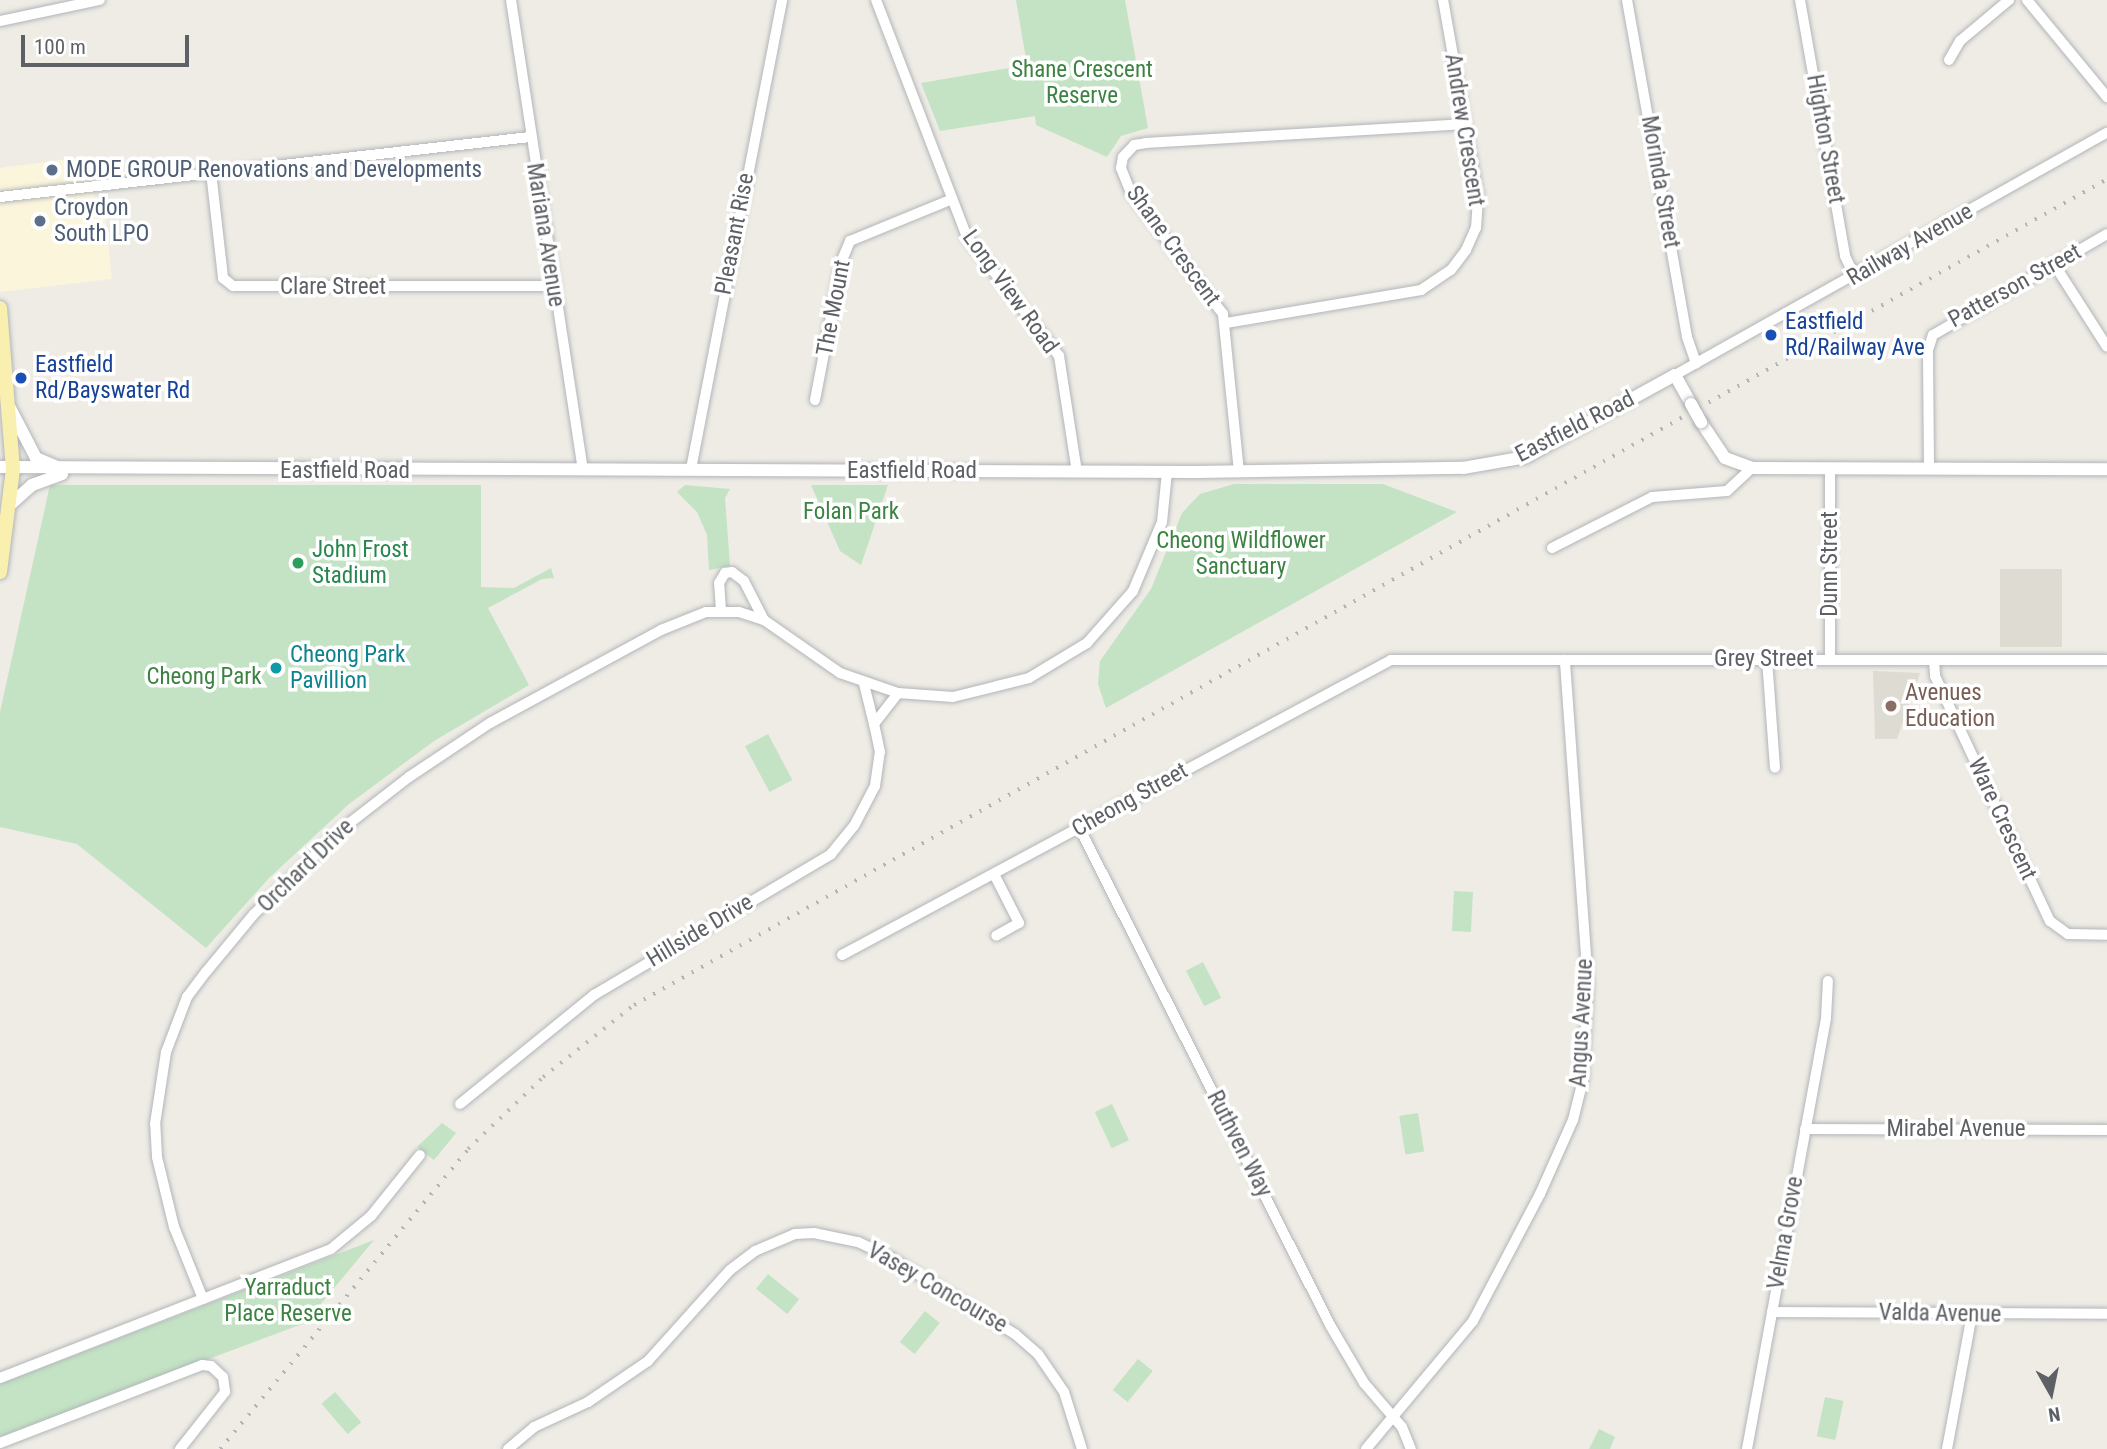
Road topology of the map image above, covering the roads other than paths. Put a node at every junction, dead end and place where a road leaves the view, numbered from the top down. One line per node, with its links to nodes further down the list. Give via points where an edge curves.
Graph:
1 (100, 0): 10 (street)
2 (511, 0): 15 (street, Mariana Avenue)
3 (782, 0): 33 (street, Pleasant Rise)
4 (876, 0): 18 (street, Long View Road)
5 (1443, 0): 13 (street, Andrew Crescent)
6 (1627, 0): 26 (street, Morinda Street, via 1687,337)
7 (1800, 0): 21 (street, Highton Street, via 1845,256)
8 (2009, 0): 11 (street, via 1960,41)
9 (2027, 0): 12 (street)
10 (0, 21)
11 (1949, 60)
12 (2107, 97)
13 (1465, 124): 24 (street, Andrew Crescent, via 1478,196 1477,221 1466,250 1451,270 1410,293); 24 (street, Shane Crescent, via 1146,143 1129,149 1121,168 1125,182)
14 (2107, 133): 21 (street, Railway Avenue)
15 (530, 137): 16 (street); 22 (street, Mariana Avenue)
16 (211, 172): 17 (street); 22 (street, Clare Street, via 223,278 233,286)
17 (0, 197)
18 (950, 200): 28 (street, The Mount, via 850,241 842,260); 38 (street, Long View Road, via 967,237 1059,356)
19 (2107, 234): 20 (street, Patterson Street)
20 (2054, 264): 25 (street); 34 (street, Patterson Street, via 1933,335 1927,351)
21 (1855, 276): 26 (street, Railway Avenue)
22 (554, 286): 37 (street, Mariana Avenue)
23 (0, 308): 29 (main road)
24 (1226, 323): 40 (street, Shane Crescent)
25 (2107, 347)
26 (1696, 363): 27 (street, Railway Avenue)
27 (1675, 375): 31 (main road, bridge, via 1725,458); 40 (main road, Eastfield Road, via 1542,449 1498,465)
28 (815, 400)
29 (10, 408): 30 (main road); 36 (main road, via 36,458)
30 (7, 468): 36 (main road, Eastfield Road); 41 (main road)
31 (1752, 468): 32 (main road); 42 (street, via 1727,491 1652,497)
32 (1830, 468): 34 (main road); 48 (street, Dunn Street)
33 (691, 469): 37 (main road, Eastfield Road); 38 (main road, Eastfield Road)
34 (1929, 469): 35 (main road)
35 (2107, 469)
36 (72, 470): 37 (main road, Eastfield Road); 41 (main road, via 32,485)
37 (583, 470)
38 (1077, 472): 39 (main road, Eastfield Road)
39 (1167, 472): 40 (main road, Eastfield Road); 53 (street, via 1165,507 1150,558 1117,612 1087,643 1049,669 1010,686 953,697)
40 (1239, 472)
41 (12, 503): 43 (main road)
42 (1552, 548)
43 (0, 572)
44 (721, 610): 45 (street); 45 (street, via 719,583 725,573 732,572 744,581); 66 (street, Orchard Drive, via 692,615 661,630 490,723 409,777 318,850 254,914 206,972 176,1021 160,1080 155,1124 163,1190)
45 (764, 620): 52 (street, via 820,662)
46 (1422, 659): 49 (street, Grey Street); 56 (street, Cheong Street, via 1391,660 1164,779)
47 (1767, 659): 48 (street, Grey Street); 49 (street, Grey Street); 55 (street)
48 (1830, 659): 50 (street, Grey Street)
49 (1565, 660): 71 (street, Angus Avenue, via 1588,983 1583,1080 1573,1120 1540,1194 1473,1321)
50 (1934, 660): 51 (street, Grey Street); 58 (street, Ware Crescent, via 1939,685 2048,916 2068,934)
51 (2107, 660)
52 (864, 684): 53 (street); 54 (street, Hillside Drive)
53 (898, 693): 54 (street)
54 (874, 724): 62 (street, Hillside Drive, via 880,752 875,786 854,826 831,853 594,995)
55 (1775, 768)
56 (1080, 829): 57 (street, Cheong Street); 71 (street, Ruthven Way, via 1330,1325 1364,1383)
57 (993, 874): 59 (street, via 1019,923); 60 (street, Cheong Street)
58 (2107, 935)
59 (996, 936)
60 (842, 955)
61 (1829, 981): 63 (street, Velma Grove)
62 (460, 1104)
63 (1805, 1129): 64 (street, Mirabel Avenue); 67 (street, Velma Grove)
64 (2107, 1130)
65 (420, 1156): 66 (street, via 353,1236)
66 (203, 1299): 70 (street)
67 (1772, 1312): 68 (street, Valda Avenue); 78 (street, Velma Grove)
68 (1972, 1314): 69 (street, Valda Avenue); 79 (street)
69 (2107, 1314)
70 (0, 1378)
71 (1392, 1417): 76 (street, Angus Avenue); 77 (street, Ruthven Way)
72 (0, 1443): 73 (street, via 202,1365 223,1377 225,1392)
73 (180, 1449)
74 (508, 1449): 75 (street, Vasey Concourse, via 534,1427 588,1402 648,1361 730,1270 755,1251 795,1234 835,1236 888,1256 1015,1334 1038,1354 1064,1392)
75 (1082, 1449)
76 (1366, 1449)
77 (1412, 1449)
78 (1747, 1449)
79 (1947, 1449)

